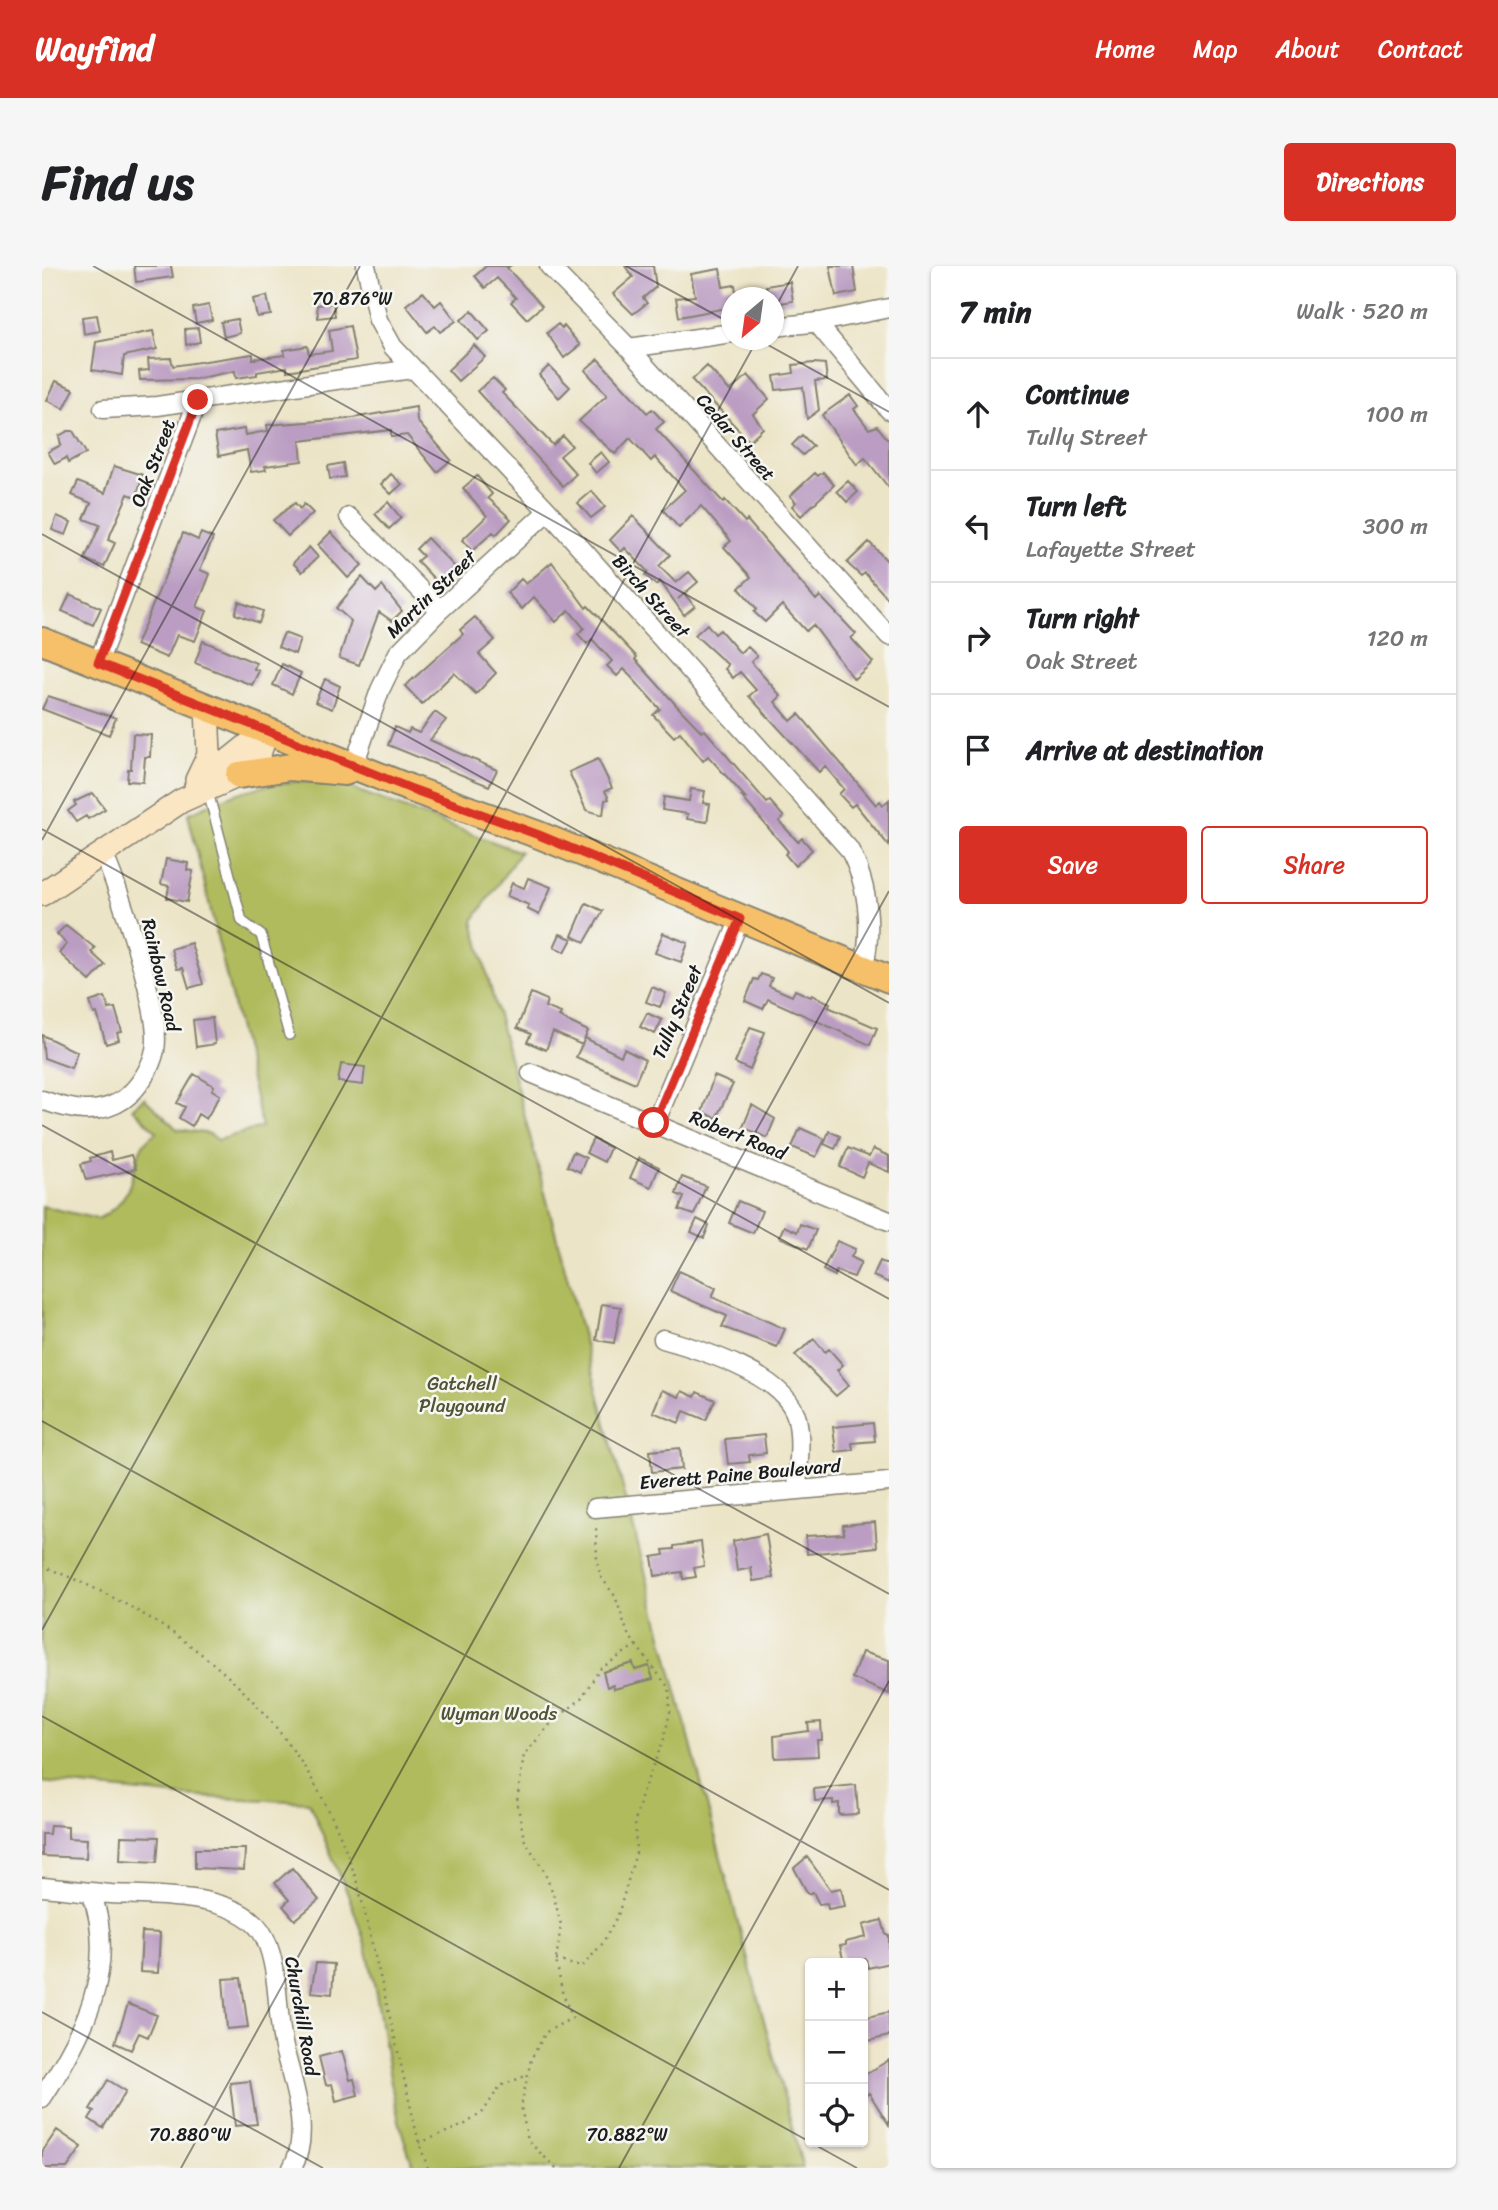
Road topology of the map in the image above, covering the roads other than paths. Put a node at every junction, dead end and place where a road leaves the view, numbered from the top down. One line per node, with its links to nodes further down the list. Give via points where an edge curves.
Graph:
1 (366, 266): 8 (street, Birch Street, via 378,320)
2 (549, 266): 7 (street, Cedar Street)
3 (889, 308): 4 (street)
4 (816, 323): 5 (street); 11 (street)
5 (784, 326)
6 (721, 335): 7 (street)
7 (629, 348): 15 (street, Cedar Street)
8 (412, 369): 9 (street); 12 (street, Birch Street)
9 (198, 400): 10 (street); 17 (street, Oak Street)
10 (103, 409)
11 (889, 410)
12 (548, 511): 14 (street, Martin Street); 28 (street, Birch Street, via 849,849 863,882 869,924)
13 (349, 517): 14 (street)
14 (440, 610): 20 (street, Martin Street, via 389,669)
15 (889, 636)
16 (42, 640): 17 (main road)
17 (98, 663): 18 (main road)
18 (207, 706): 19 (main road); 24 (main road, via 209,755 201,775)
19 (267, 730): 20 (main road); 21 (main road, via 257,760); 24 (main road)
20 (354, 765): 22 (main road)
21 (239, 775): 22 (main road, via 318,768); 23 (main road)
22 (396, 782): 27 (main road, via 539,835)
23 (207, 790): 24 (main road); 30 (lane, via 242,921 261,935)
24 (181, 801): 25 (main road)
25 (103, 852): 26 (main road); 32 (street, Rainbow Road, via 140,963 156,1048 139,1084 112,1107 84,1111)
26 (42, 894)
27 (740, 919): 28 (main road); 33 (street, Tully Street)
28 (864, 968): 29 (main road)
29 (889, 979)
30 (289, 1035)
31 (531, 1073): 33 (street, Robert Road)
32 (42, 1100)
33 (654, 1123): 34 (street, Robert Road)
34 (889, 1221)
35 (663, 1339): 37 (street, via 726,1362 780,1389 798,1420)
36 (889, 1482): 37 (street, Everett Paine Boulevard)
37 (797, 1490): 38 (street, Everett Paine Boulevard)
38 (595, 1508)
39 (42, 1887): 40 (street, Churchill Road)
40 (91, 1892): 41 (street, via 101,1931 100,1978 81,2031); 42 (street, Churchill Road, via 208,1902 250,1920 264,1935 302,2133)
41 (42, 2098)
42 (292, 2168)

